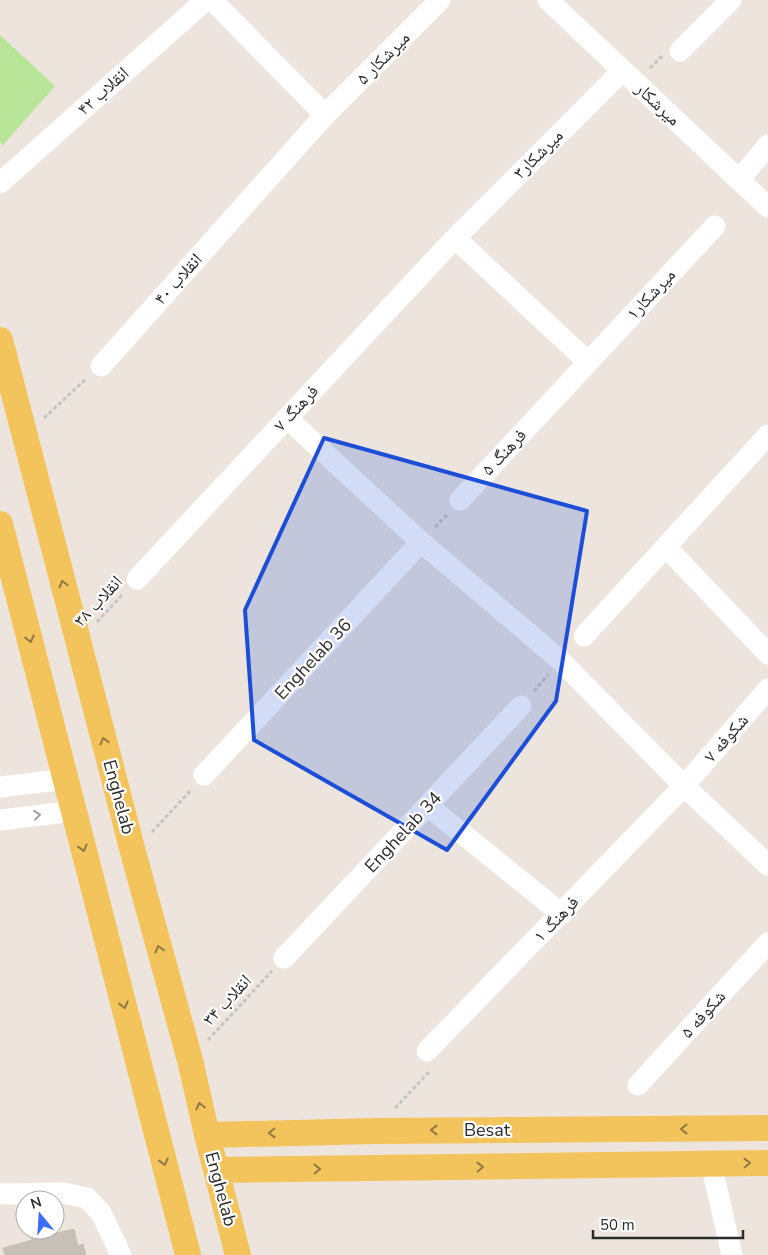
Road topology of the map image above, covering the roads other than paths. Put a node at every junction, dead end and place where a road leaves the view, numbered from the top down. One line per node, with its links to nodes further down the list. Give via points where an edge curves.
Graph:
1 (206, 0): 11 (street, انقلاب ۴۲)
2 (212, 0): 8 (street)
3 (440, 0): 8 (street, میرشکار ۵)
4 (548, 0): 7 (street, میرشکار)
5 (731, 0): 6 (street)
6 (680, 51)
7 (629, 77): 10 (street, میرشکار); 14 (street, میرشکار۳)
8 (325, 116): 17 (street, انقلاب ۴۰)
9 (768, 145): 10 (street)
10 (739, 180): 12 (street, میرشکار)
11 (0, 183)
12 (768, 207)
13 (715, 226): 16 (street, میرشکار۱)
14 (454, 238): 16 (street); 18 (street, فرهنگ ۷)
15 (1, 350): 44 (main road, Enghelab, one-way to 15, via 190,1060)
16 (588, 362): 20 (street, فرهنگ ۵)
17 (101, 366)
18 (287, 418): 22 (street); 24 (street, فرهنگ ۷)
19 (768, 435): 23 (street)
20 (460, 500)
21 (0, 524): 30 (main road, one-way to 30)
22 (421, 542): 29 (street, Enghelab 36); 31 (street, via 560,660)
23 (666, 547): 25 (street); 26 (street)
24 (137, 579)
25 (584, 636)
26 (768, 654)
27 (768, 689): 31 (street, شکوفه ۷)
28 (521, 706): 33 (street, Enghelab 34)
29 (204, 775)
30 (66, 779): 32 (street); 34 (main road)
31 (684, 786): 36 (street); 37 (street, فرهنگ ۱)
32 (0, 787)
33 (428, 806): 37 (street); 39 (street, Enghelab 34)
34 (74, 811): 35 (street, one-way to 34); 50 (main road, one-way to 50)
35 (0, 820)
36 (768, 865)
37 (562, 914): 40 (street, فرهنگ ۱)
38 (768, 943): 41 (street, شکوفه ۵)
39 (284, 958)
40 (427, 1051)
41 (638, 1085)
42 (714, 1128): 43 (main road, Besat); 44 (main road, Besat, one-way to 44); 46 (main road)
43 (768, 1128)
44 (206, 1135): 47 (main road, Enghelab)
45 (768, 1163): 46 (main road, Besat, one-way to 45)
46 (711, 1164): 47 (main road, Besat, one-way to 46); 52 (street)
47 (216, 1170): 51 (main road, Enghelab)
48 (0, 1194): 49 (street, via 62,1193 87,1198 101,1214)
49 (121, 1255)
50 (188, 1255)
51 (238, 1255)
52 (732, 1255)

